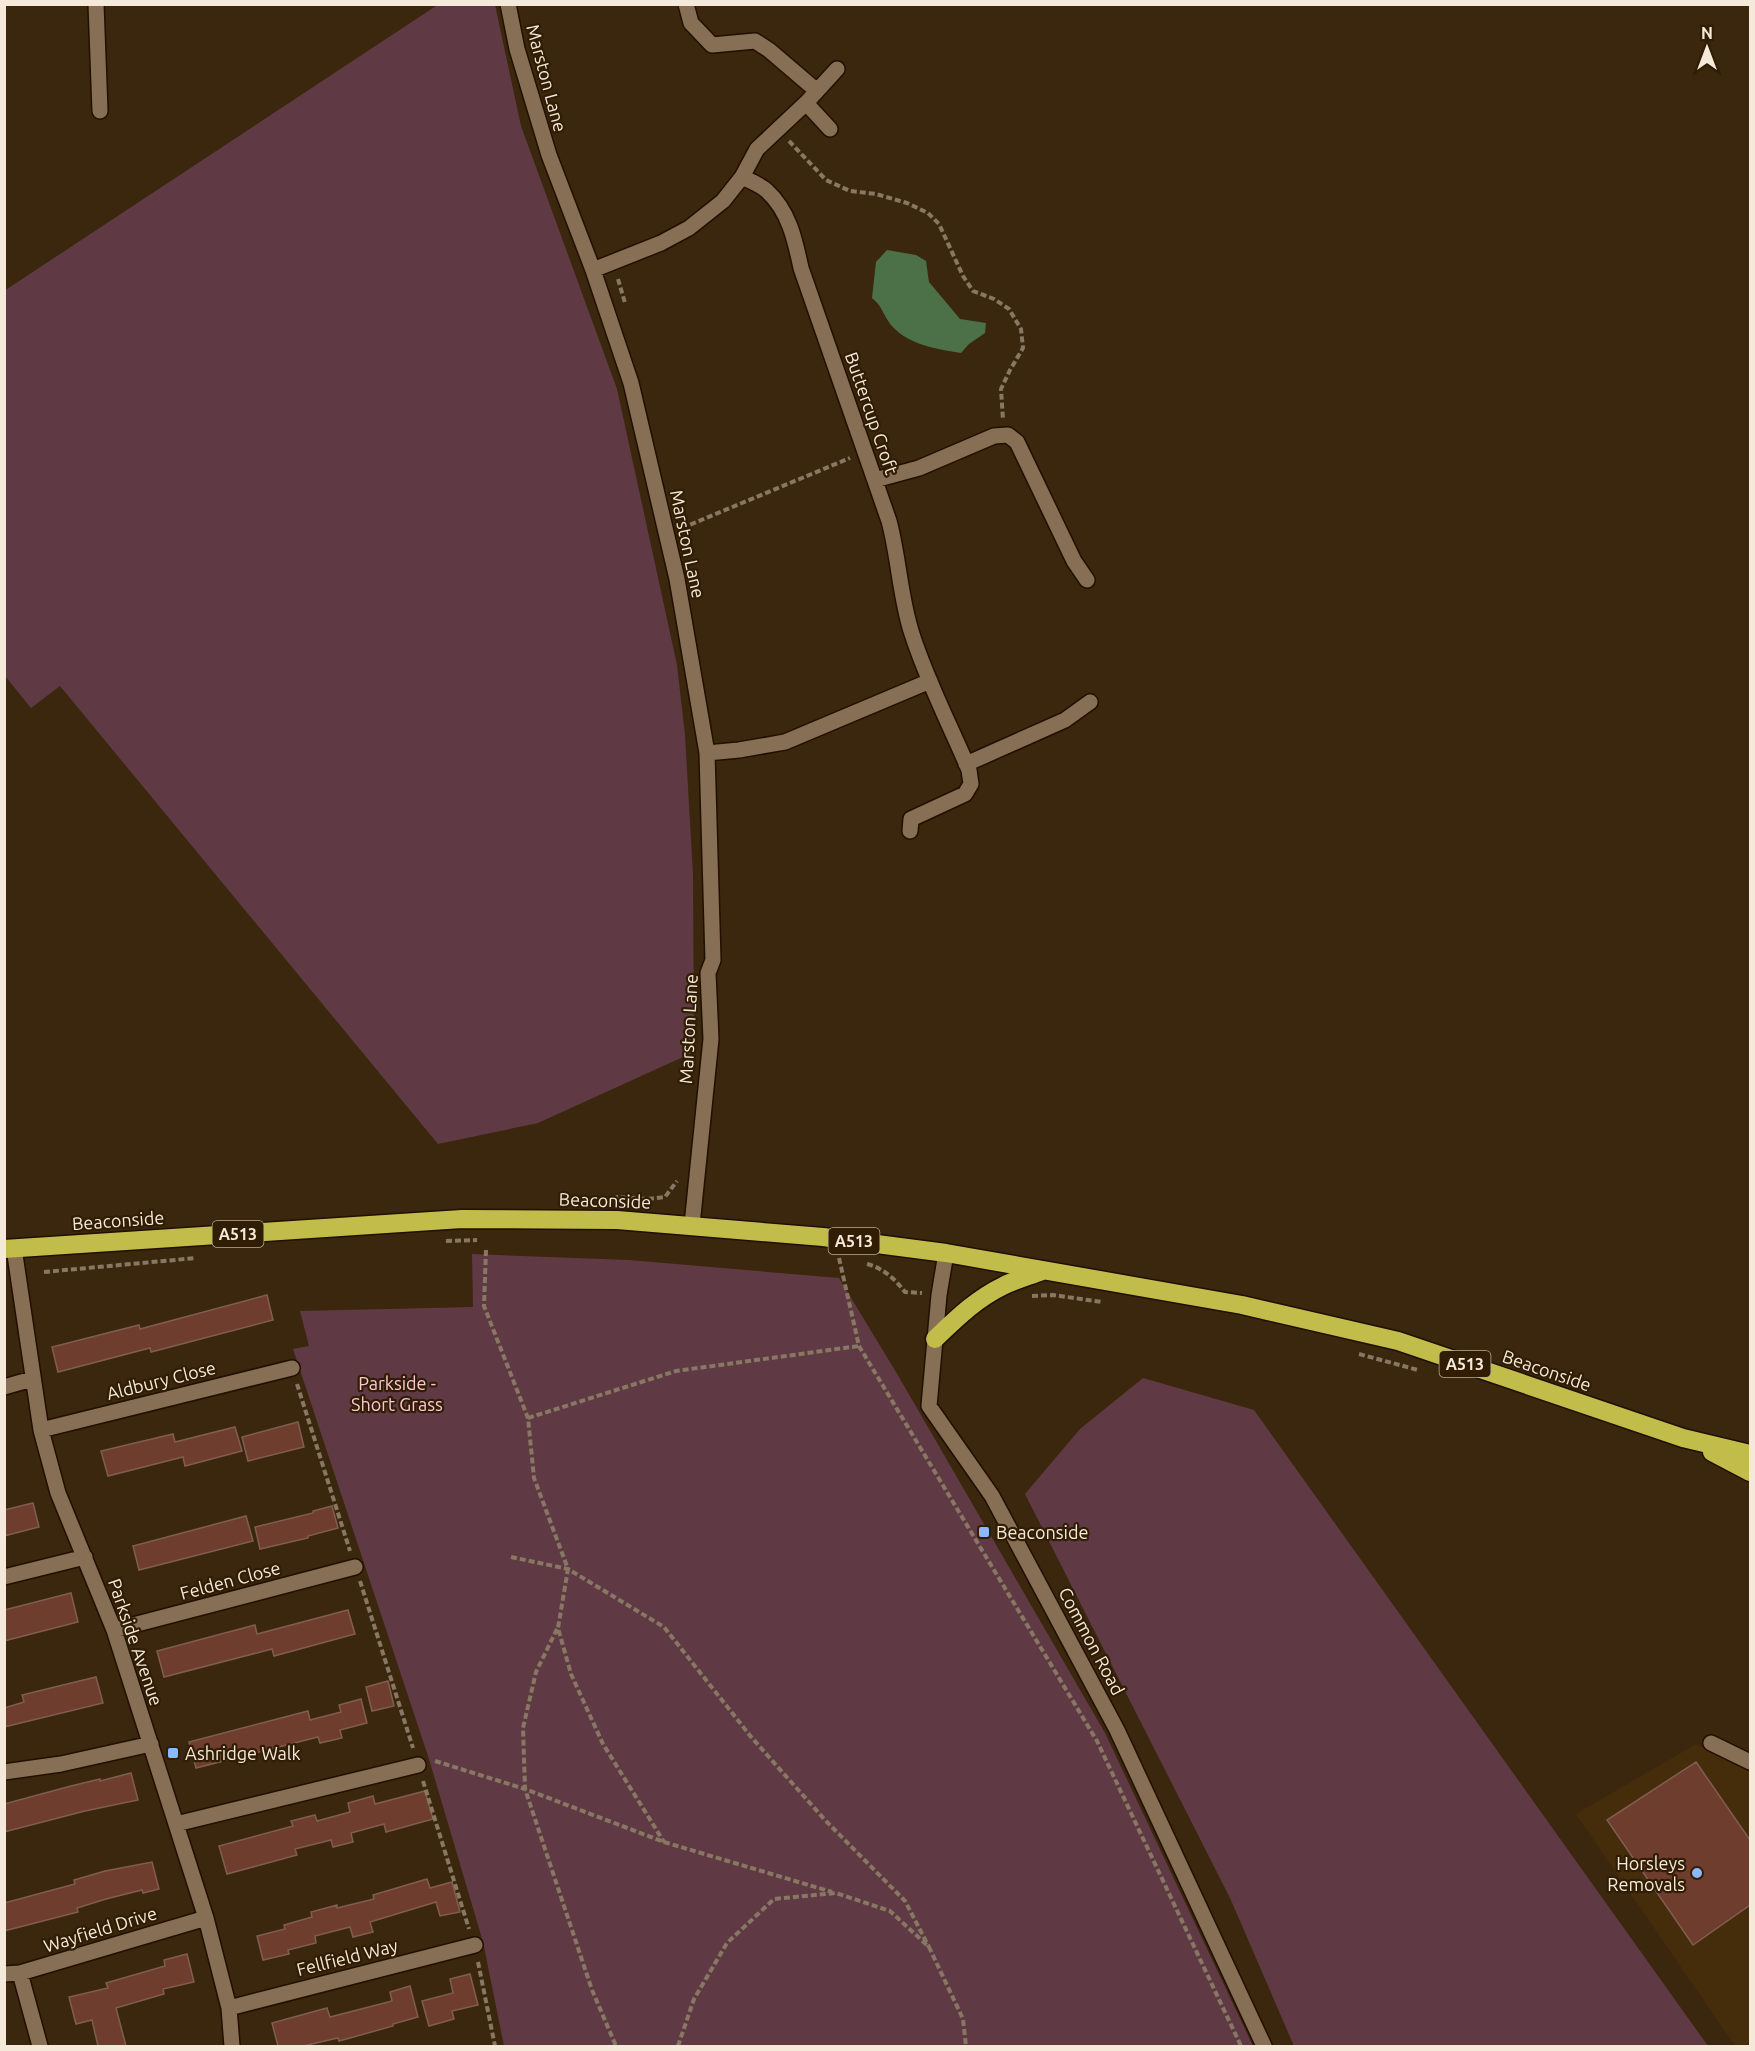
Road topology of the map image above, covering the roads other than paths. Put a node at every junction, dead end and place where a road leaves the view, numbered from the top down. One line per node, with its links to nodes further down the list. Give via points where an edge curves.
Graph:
1 (96, 4): 7 (street)
2 (508, 4): 10 (street, Marston Lane, via 517,49 549,155)
3 (686, 4): 5 (street, via 691,23 712,45 755,41)
4 (837, 69): 5 (street)
5 (816, 91): 6 (street)
6 (806, 104): 8 (street); 9 (street, via 757,149)
7 (100, 111)
8 (830, 129)
9 (742, 177): 10 (street, via 723,201 689,228); 11 (street, Buttercup Croft, via 766,190 782,209)
10 (593, 270): 15 (street, Marston Lane, via 631,383 677,579)
11 (874, 480): 12 (street, via 919,468 994,436 1008,435 1022,451); 13 (street, Buttercup Croft, via 897,550 912,634)
12 (1086, 580)
13 (930, 681): 15 (street, via 785,742); 16 (street, Buttercup Croft)
14 (1090, 702): 16 (street, via 1065,720)
15 (707, 753): 18 (street, Marston Lane, via 713,960 708,973 711,1039)
16 (968, 767): 17 (street, via 970,784 965,794 911,819)
17 (910, 831)
18 (692, 1225): 19 (highway, Beaconside / A513, via 617,1220 462,1219); 20 (highway, Beaconside / A513)
19 (9, 1249): 24 (street, Parkside Avenue)
20 (946, 1253): 21 (highway, Beaconside / A513); 22 (street, Common Road)
21 (1044, 1270): 22 (highway, via 979,1300); 27 (highway, Beaconside / A513, via 1242,1305 1398,1341)
22 (935, 1339): 46 (street, Common Road, via 929,1406 992,1496 1117,1730)
23 (292, 1368): 26 (street, Aldbury Close)
24 (32, 1379): 25 (street); 26 (street, Parkside Avenue)
25 (4, 1387)
26 (40, 1430): 30 (street, Parkside Avenue, via 58,1493)
27 (1683, 1438): 28 (highway, Beaconside / A513); 29 (highway, Beaconside / A513)
28 (1750, 1454)
29 (1750, 1472)
30 (85, 1557): 32 (street); 33 (street, Parkside Avenue)
31 (355, 1567): 33 (street, Felden Close)
32 (4, 1577)
33 (114, 1630): 35 (street, Parkside Avenue)
34 (1711, 1743): 37 (street)
35 (151, 1744): 38 (street); 39 (street, Parkside Avenue)
36 (424, 1762): 39 (street)
37 (1750, 1762)
38 (4, 1772)
39 (176, 1824): 40 (street, Parkside Avenue)
40 (206, 1918): 42 (street, Wayfield Drive); 43 (street, Parkside Avenue)
41 (475, 1945): 43 (street, Fellfield Way)
42 (12, 1974): 44 (street)
43 (229, 2008): 45 (street, Parkside Avenue)
44 (40, 2046)
45 (232, 2046)
46 (1264, 2046)

